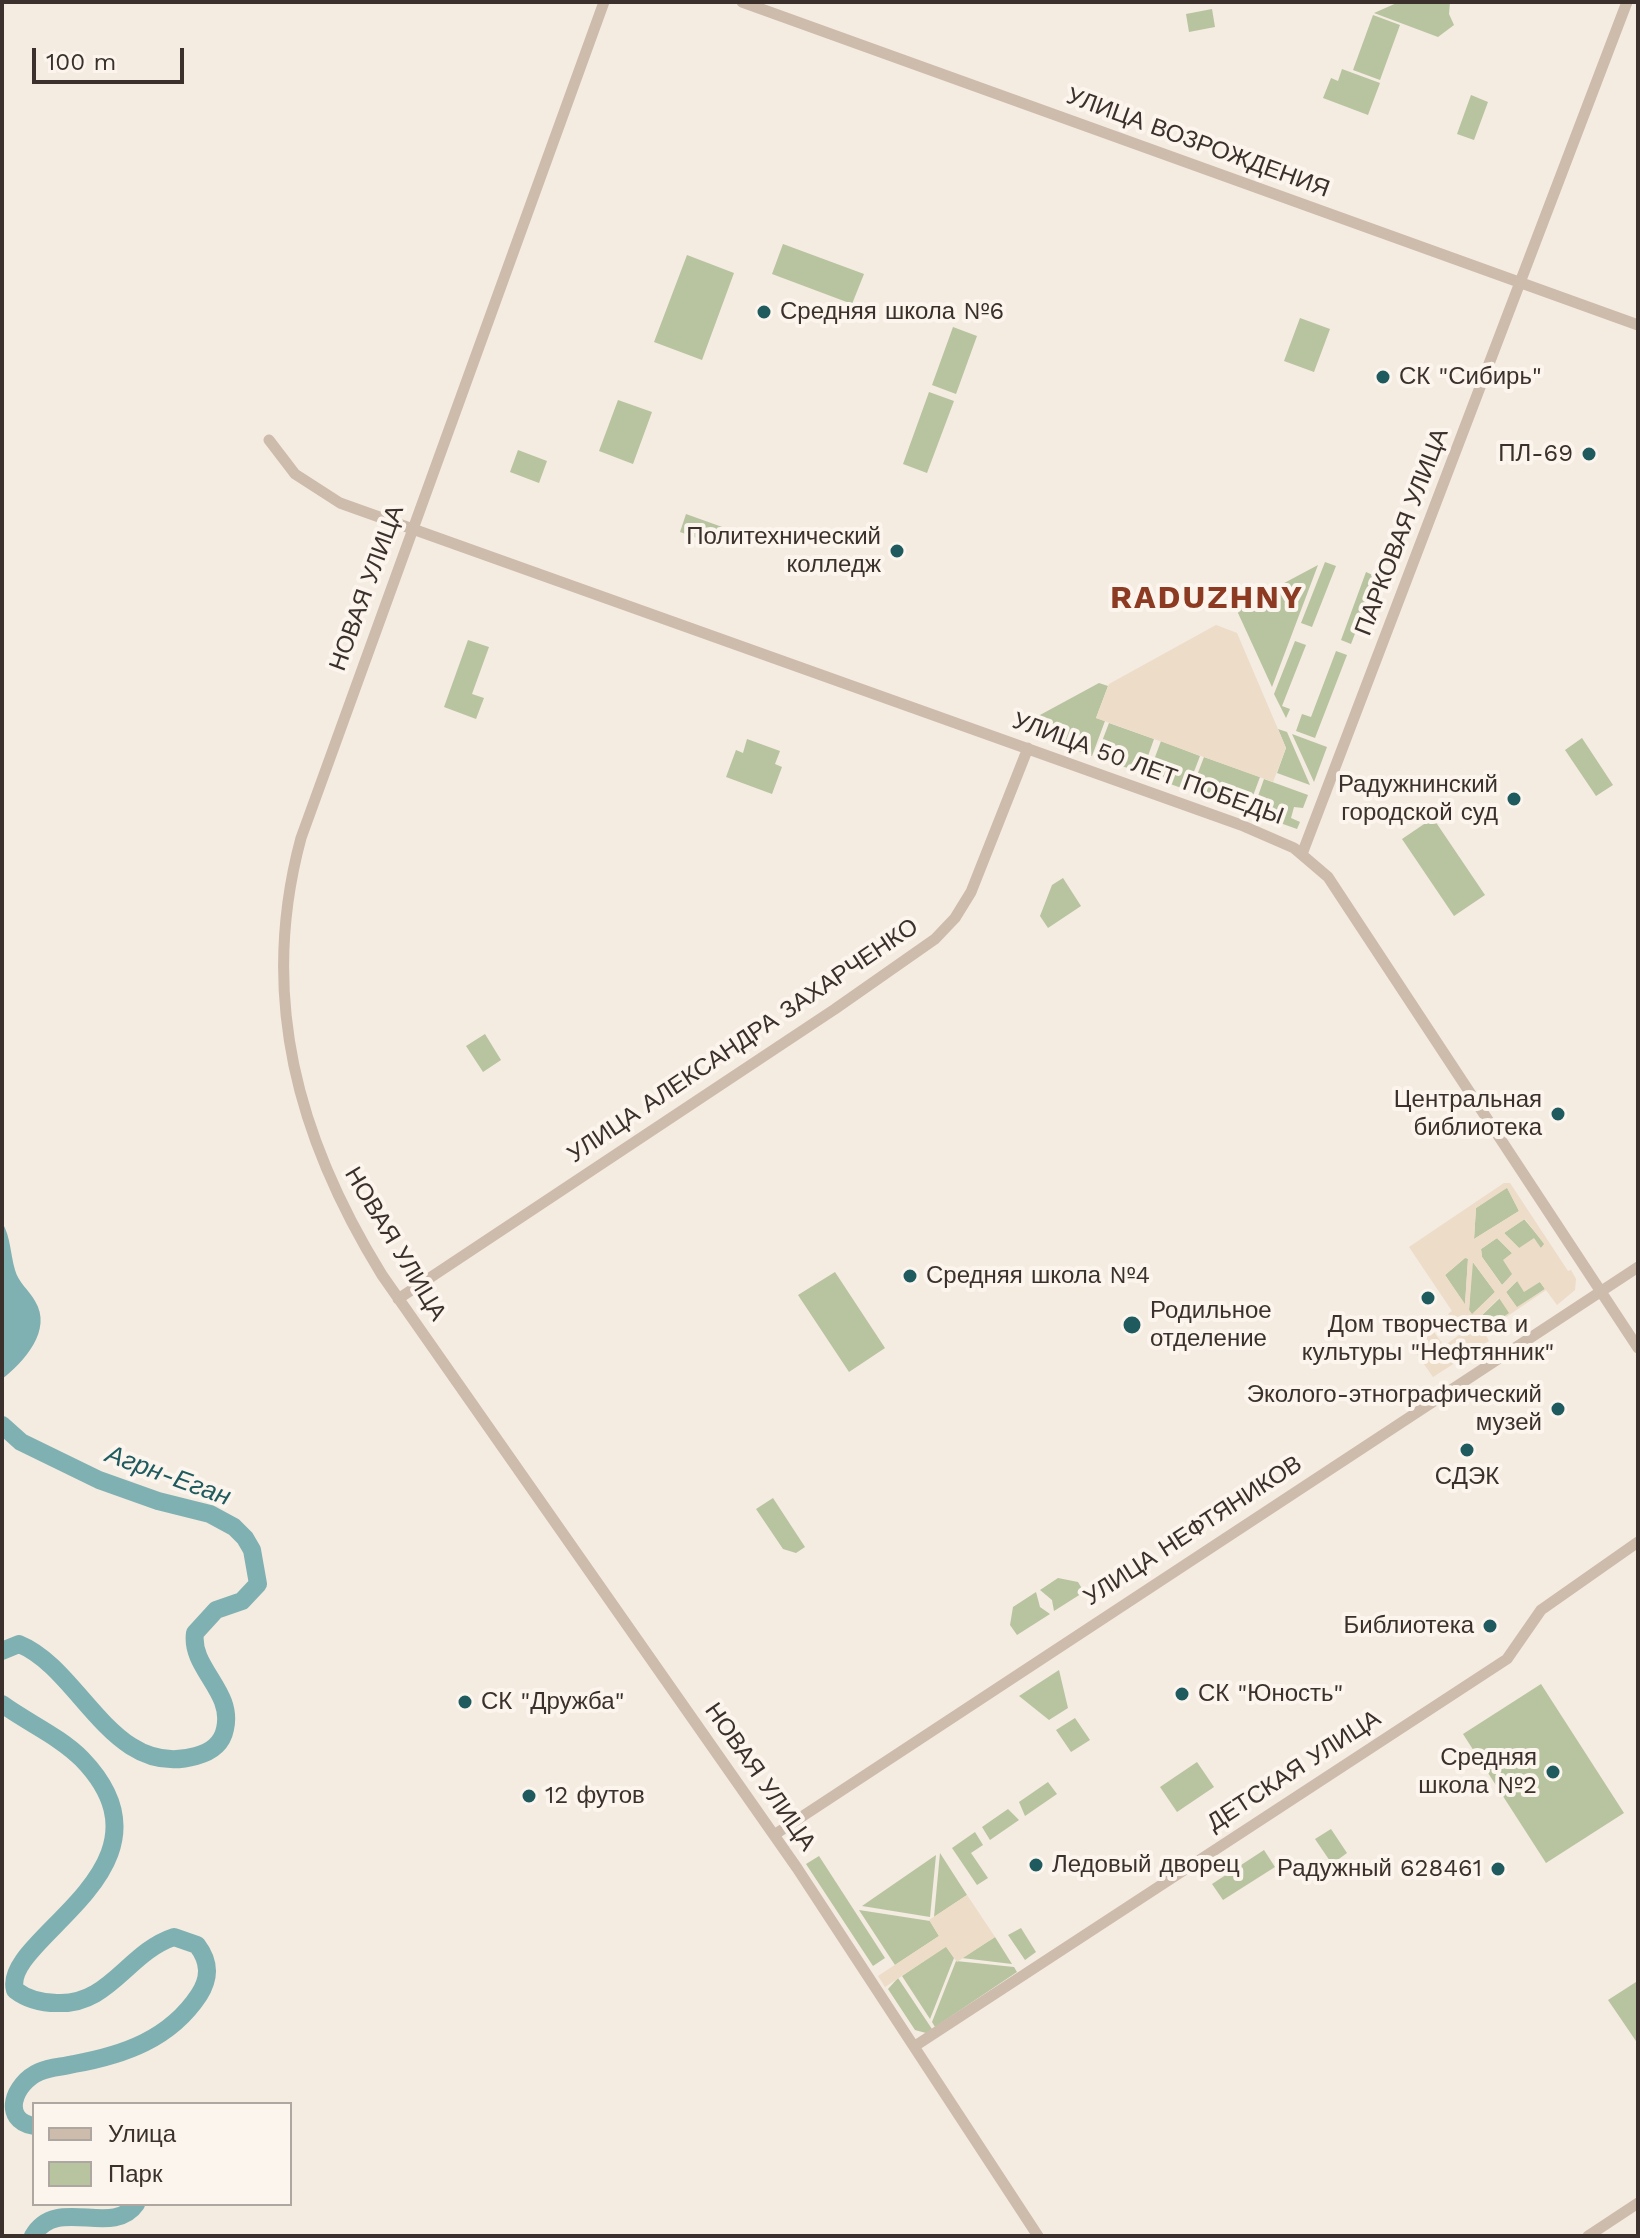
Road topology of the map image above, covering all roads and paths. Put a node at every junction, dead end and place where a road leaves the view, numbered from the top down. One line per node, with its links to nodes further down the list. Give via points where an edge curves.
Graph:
1 (604, 2): 7 (street, НОВАЯ УЛИЦА)
2 (742, 2): 4 (street, УЛИЦА ВОЗРОЖДЕНИЯ)
3 (1627, 2): 4 (street, ПАРКОВАЯ УЛИЦА)
4 (1521, 283): 5 (street, УЛИЦА ВОЗРОЖДЕНИЯ); 9 (street, ПАРКОВАЯ УЛИЦА)
5 (1638, 325)
6 (269, 440): 7 (street, УЛИЦА 50 ЛЕТ ПОБЕДЫ, via 286,466 325,496)
7 (412, 527): 8 (street, УЛИЦА 50 ЛЕТ ПОБЕДЫ); 12 (street, НОВАЯ УЛИЦА, via 301,838 289,889 284,956 292,1056 312,1137 341,1207)
8 (1028, 748): 9 (street, УЛИЦА 50 ЛЕТ ПОБЕДЫ, via 1264,834); 12 (street, УЛИЦА АЛЕКСАНДРА ЗАХАРЧЕНКО, via 971,892 935,939)
9 (1302, 854): 11 (street, УЛИЦА 50 ЛЕТ ПОБЕДЫ, via 1328,877)
10 (1638, 1267): 11 (street, УЛИЦА НЕФТЯНИКОВ)
11 (1600, 1292): 13 (street, УЛИЦА 50 ЛЕТ ПОБЕДЫ); 15 (street, УЛИЦА НЕФТЯНИКОВ)
12 (398, 1299): 15 (street, НОВАЯ УЛИЦА)
13 (1638, 1348)
14 (1638, 1542): 16 (street, ДЕТСКАЯ УЛИЦА, via 1541,1610 1507,1659)
15 (774, 1835): 16 (street, НОВАЯ УЛИЦА)
16 (915, 2046): 18 (street, НОВАЯ УЛИЦА)
17 (1638, 2203): 19 (street)
18 (1038, 2236)
19 (1588, 2236)

